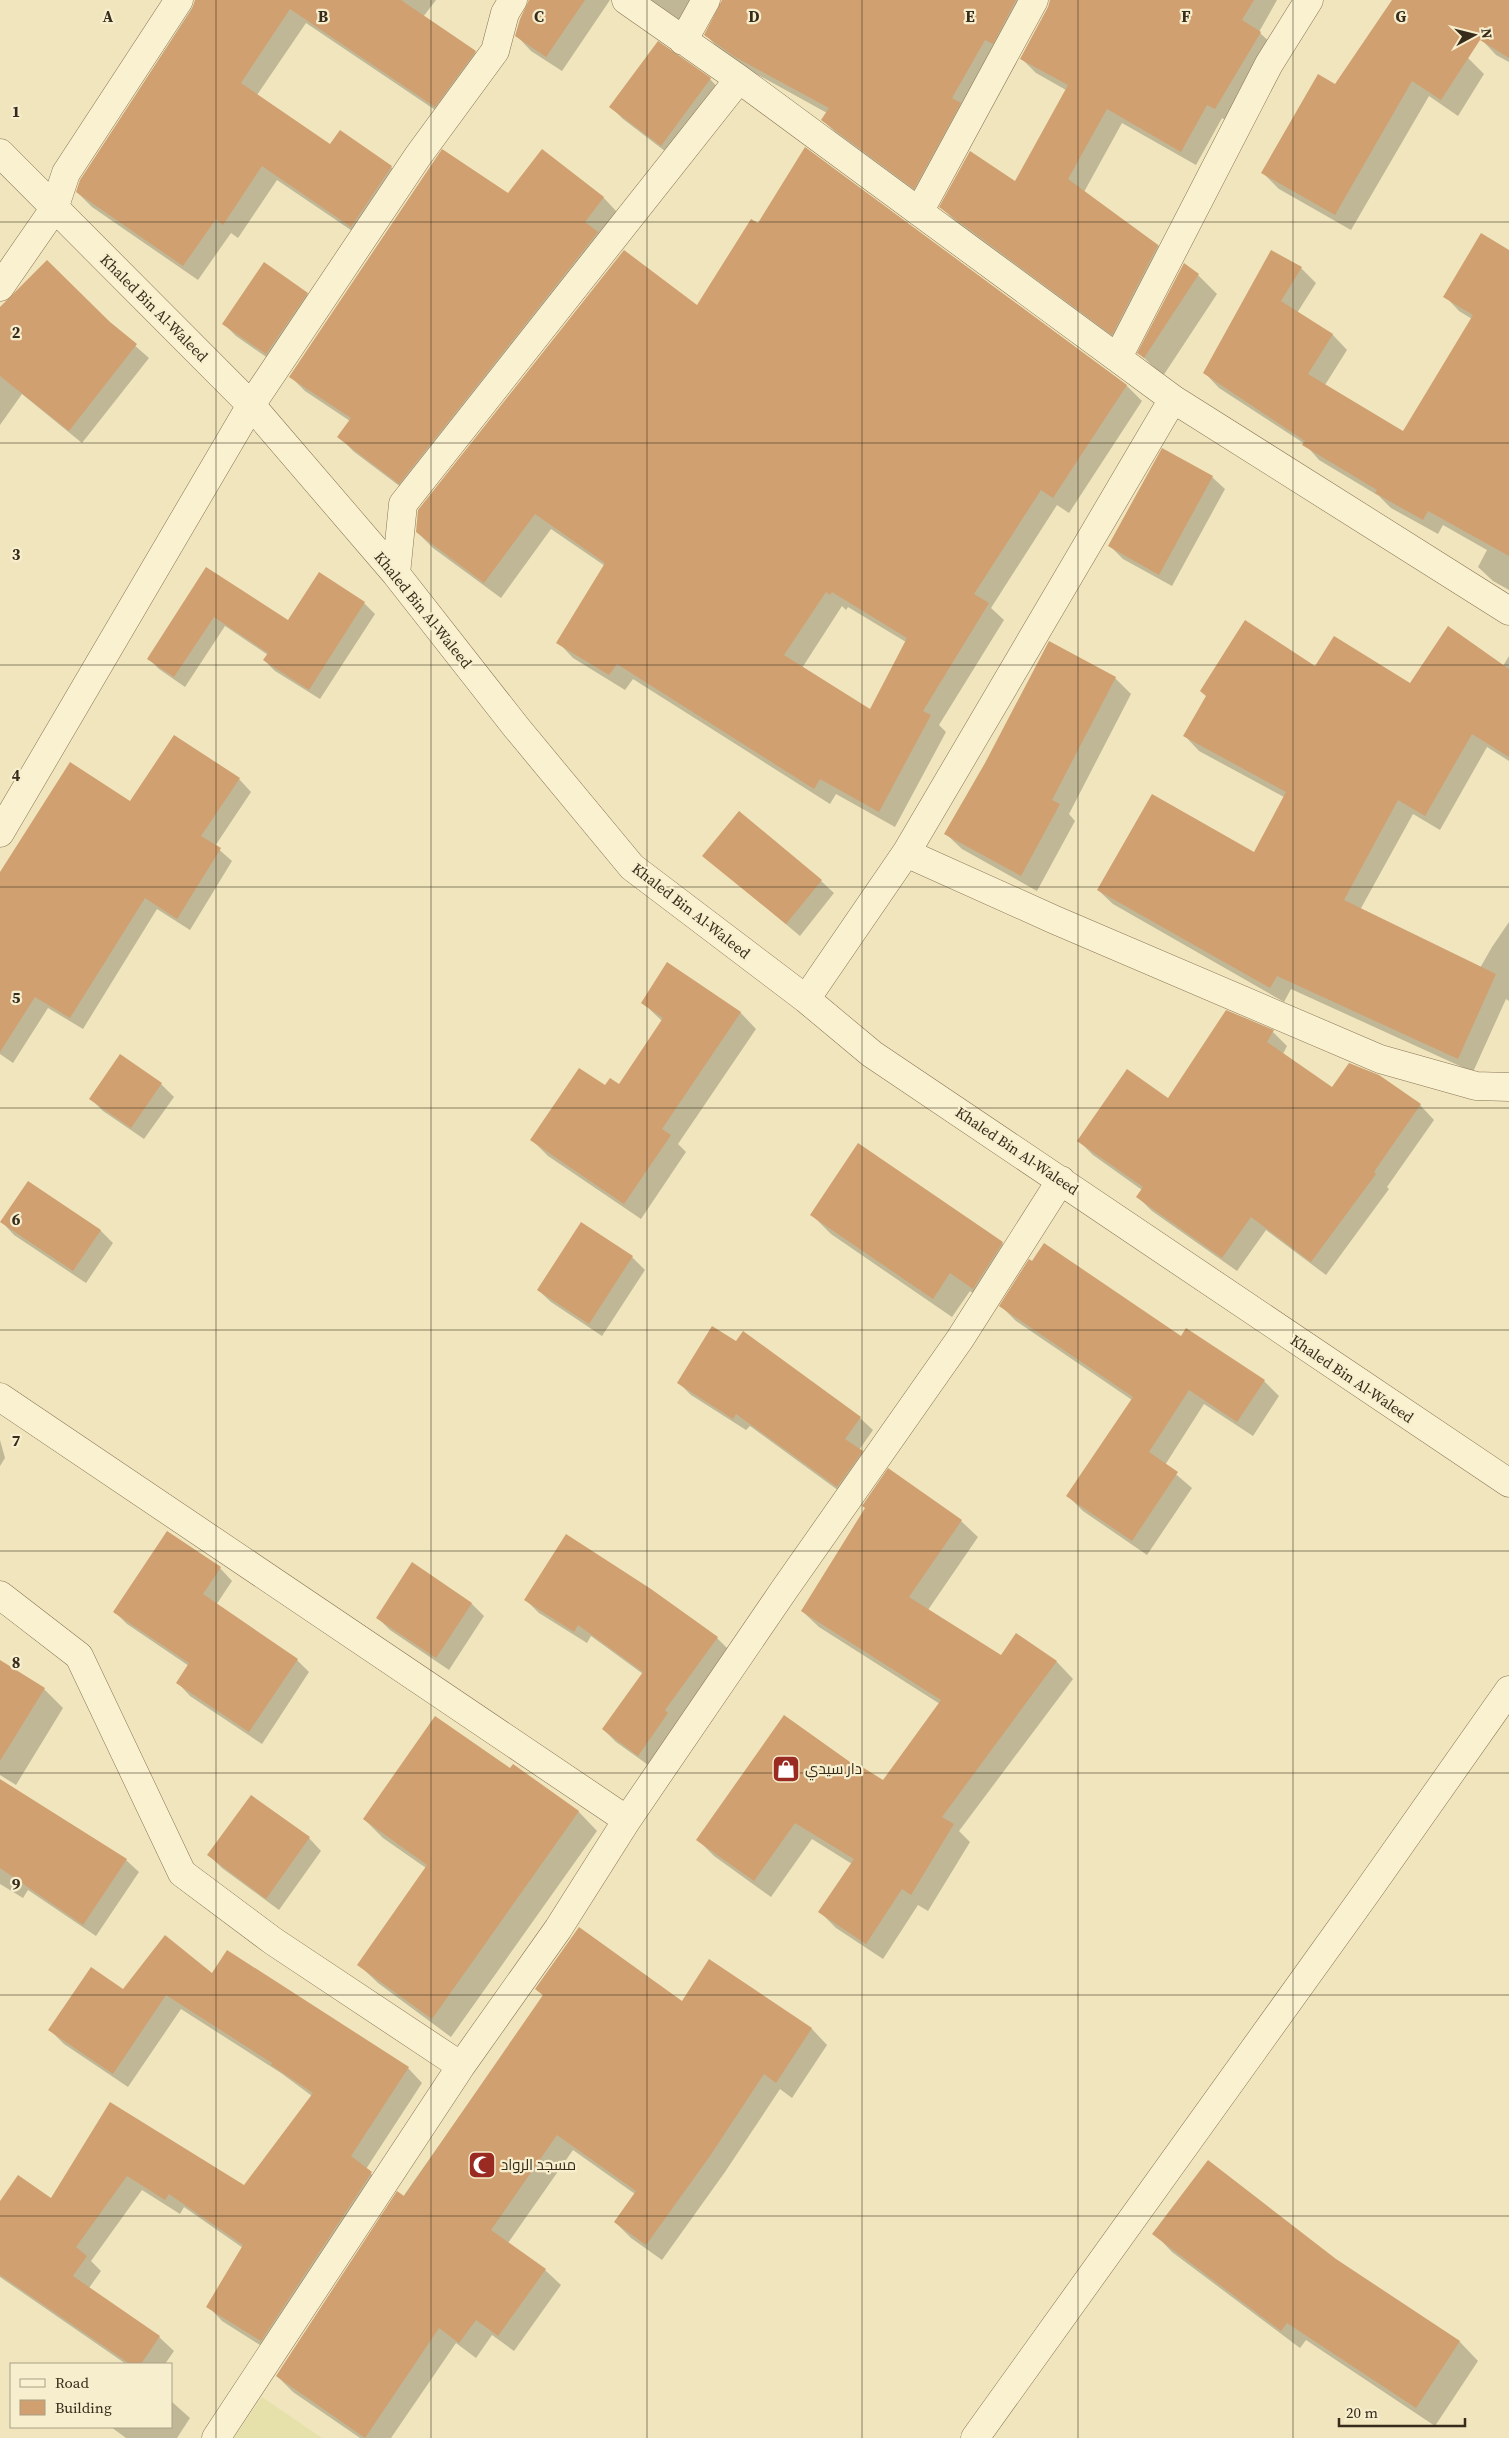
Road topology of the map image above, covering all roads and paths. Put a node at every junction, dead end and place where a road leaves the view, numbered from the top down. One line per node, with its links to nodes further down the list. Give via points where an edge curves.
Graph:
1 (180, 0): 10 (street, via 66,173)
2 (513, 0): 15 (street, via 505,13 495,51 418,156)
3 (626, 0): 7 (street)
4 (706, 0): 7 (street)
5 (1034, 0): 11 (street)
6 (1309, 0): 13 (street, via 1269,64)
7 (683, 41): 8 (street)
8 (738, 79): 11 (street); 16 (street, via 402,504)
9 (0, 153): 10 (street, Khaled Bin Al-Waleed)
10 (54, 209): 12 (street); 15 (street, Khaled Bin Al-Waleed)
11 (919, 212): 13 (street)
12 (0, 288)
13 (1118, 356): 14 (street)
14 (1173, 399): 17 (street); 19 (street)
15 (251, 405): 16 (street, Khaled Bin Al-Waleed); 18 (street)
16 (396, 574): 20 (street, Khaled Bin Al-Waleed, via 516,727 632,867)
17 (1509, 611)
18 (0, 833)
19 (906, 853): 20 (street); 21 (street, via 1380,1059 1476,1086)
20 (806, 999): 22 (street, Khaled Bin Al-Waleed, via 872,1054)
21 (1509, 1087)
22 (1061, 1180): 24 (street, Khaled Bin Al-Waleed); 27 (street, via 960,1339)
23 (0, 1397): 27 (street)
24 (1509, 1483)
25 (0, 1595): 28 (street, via 79,1656 182,1873 273,1941)
26 (1509, 1690): 30 (street)
27 (627, 1820): 28 (street, via 558,1929)
28 (461, 2066): 29 (street)
29 (216, 2438)
30 (975, 2438)

